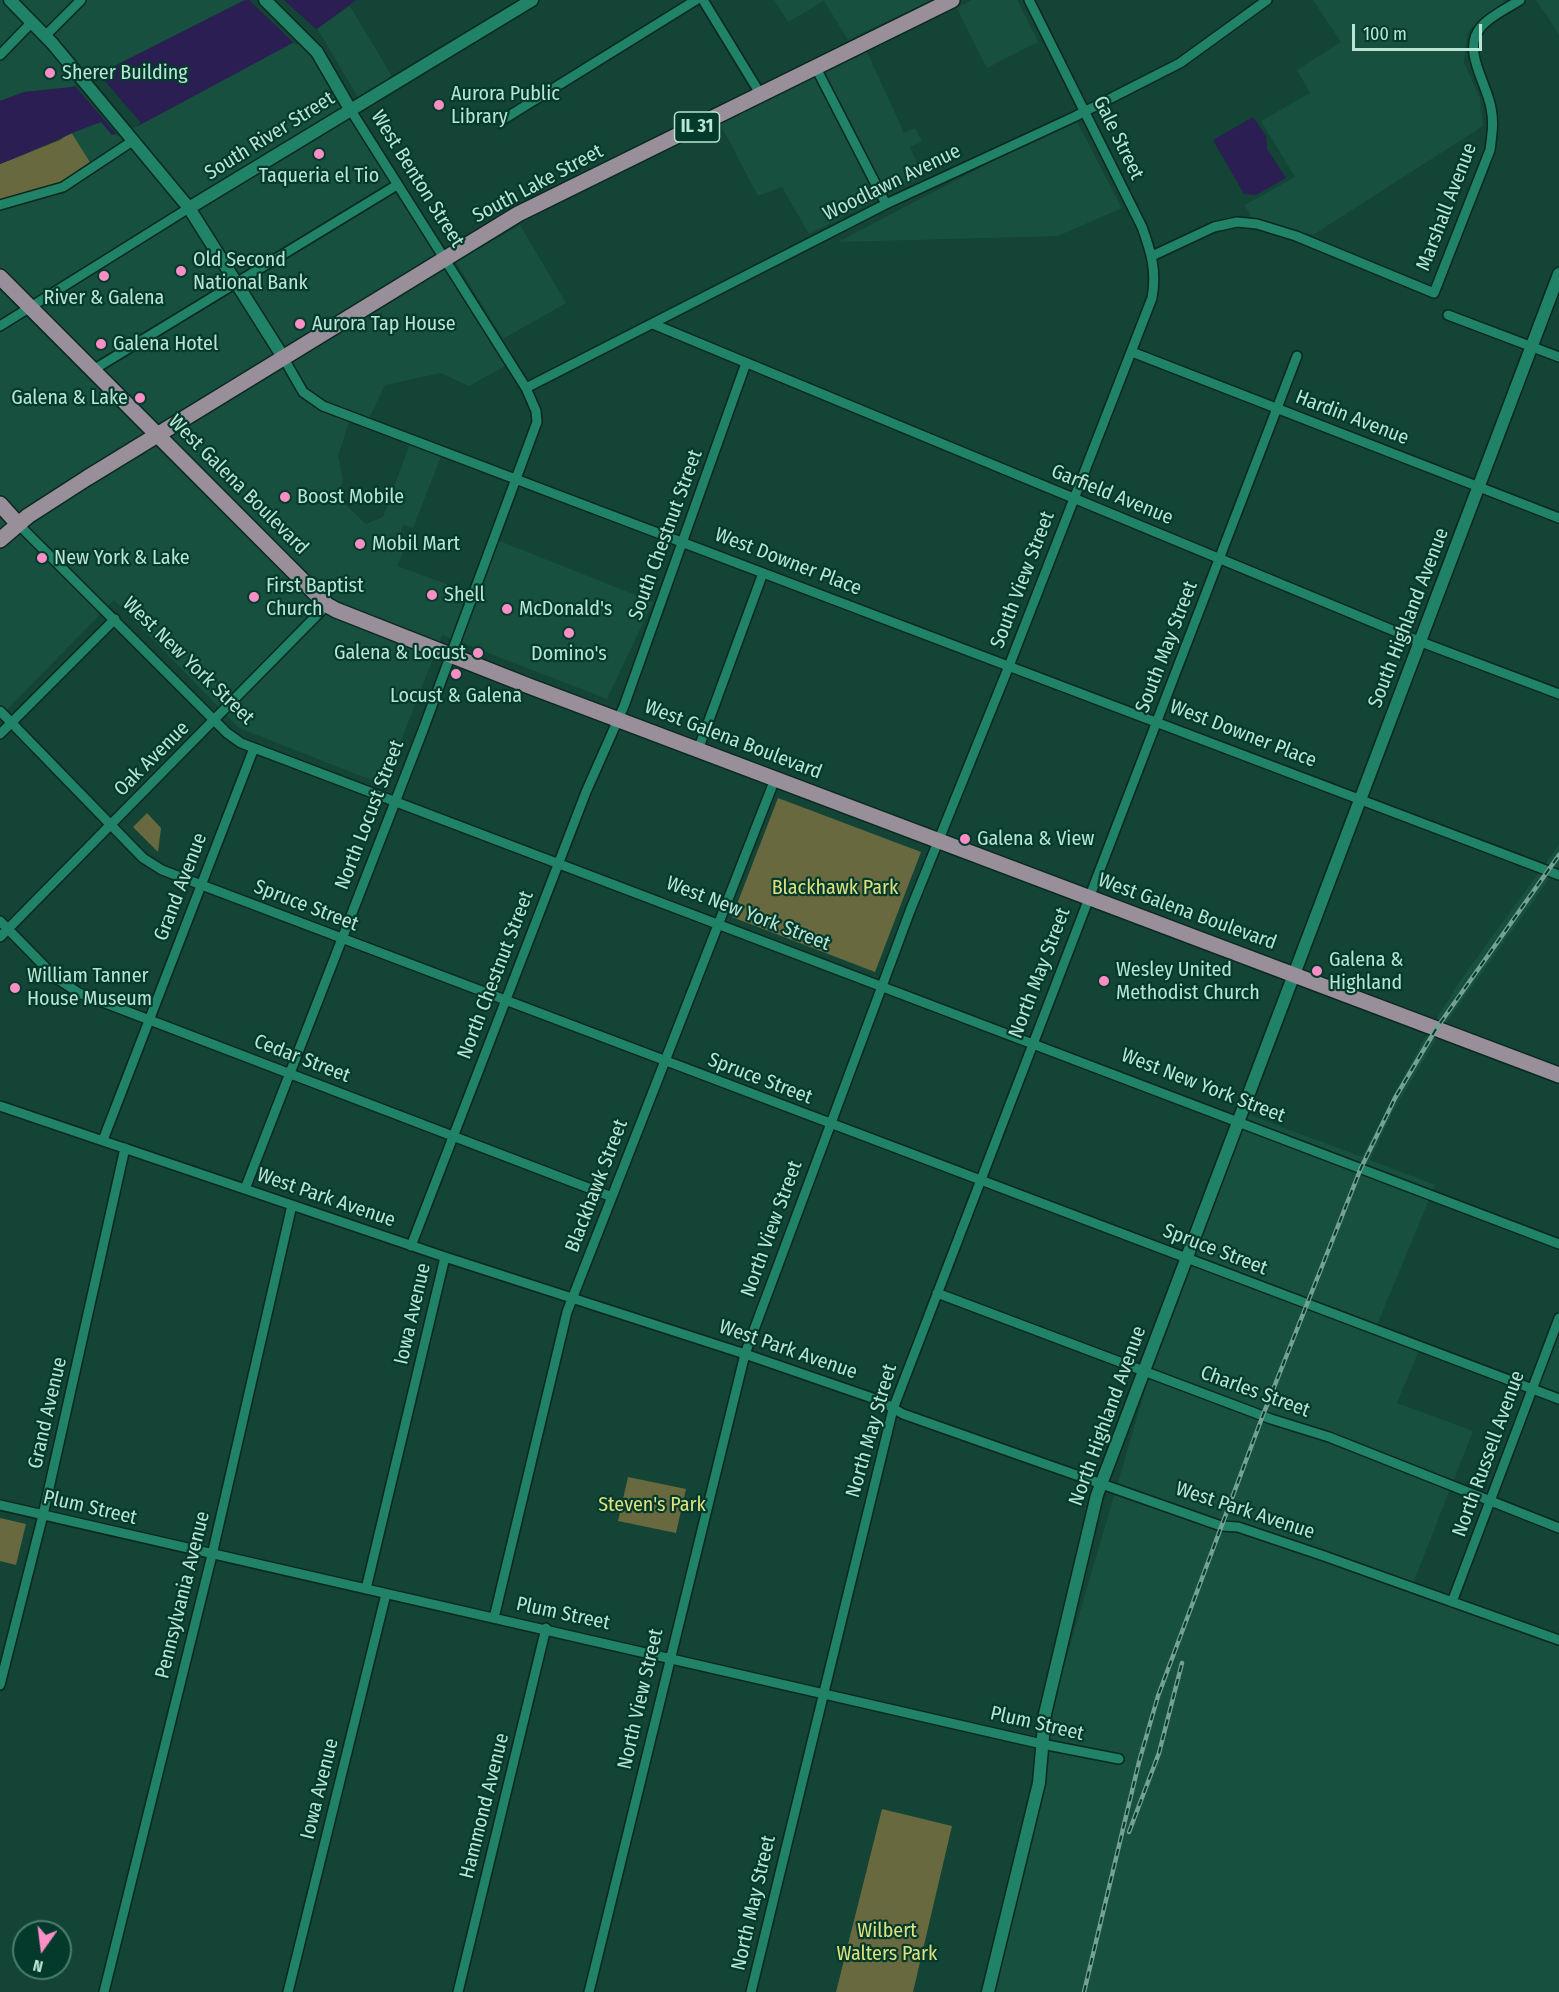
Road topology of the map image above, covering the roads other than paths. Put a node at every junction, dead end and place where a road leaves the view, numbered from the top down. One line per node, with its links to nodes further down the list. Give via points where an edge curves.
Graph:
1 (10, 0): 11 (street, West Downer Place)
2 (81, 0): 12 (street)
3 (265, 0): 16 (street, West Benton Street, via 307,39)
4 (532, 0): 16 (street, South River Street)
5 (696, 0): 18 (street)
6 (704, 0): 15 (street)
7 (952, 0): 14 (main road, South Lake Street / IL 31)
8 (1029, 0): 17 (street, Gale Street)
9 (1267, 0): 17 (street, Woodlawn Avenue, via 1180,63)
10 (1520, 0): 24 (street, Marshall Avenue, via 1481,27 1474,40 1474,58 1491,105 1494,126 1490,150 1434,293 1257,224 1237,222 1214,227)
11 (32, 22): 12 (street, West Downer Place); 13 (street)
12 (45, 36): 19 (street, West Downer Place)
13 (0, 55)
14 (816, 68): 15 (main road, South Lake Street / IL 31); 21 (street)
15 (761, 95): 25 (main road, South Lake Street / IL 31, via 518,214)
16 (350, 109): 20 (street, West Benton Street); 23 (street, South River Street)
17 (1085, 111): 21 (street, Woodlawn Avenue); 24 (street, Gale Street, via 1142,227)
18 (504, 119)
19 (130, 135): 22 (street, via 63,187); 23 (street, West Downer Place)
20 (397, 185): 25 (street, West Benton Street); 28 (street)
21 (886, 204): 32 (street, Woodlawn Avenue)
22 (0, 205)
23 (189, 208): 28 (street, West Downer Place); 30 (street, South River Street)
24 (1152, 256): 29 (street, Gale Street, via 1156,277)
25 (444, 260): 37 (main road, South Lake Street / IL 31); 41 (street, West Benton Street)
26 (1559, 274): 34 (street, South Highland Avenue)
27 (0, 277): 30 (main road, West Galena Boulevard)
28 (238, 283): 37 (street, West Downer Place); 40 (street)
29 (1152, 297): 35 (street, South View Street)
30 (31, 308): 33 (street, South River Street); 40 (main road, West Galena Boulevard)
31 (1448, 315): 34 (street)
32 (653, 324): 39 (street, Garfield Avenue); 41 (street, Woodlawn Avenue)
33 (0, 326)
34 (1532, 347): 38 (street); 45 (street, South Highland Avenue)
35 (1132, 352): 42 (street, Hardin Avenue); 46 (street, South View Street)
36 (1297, 356): 42 (street, South May Street)
37 (283, 357): 43 (main road, South Lake Street / IL 31); 44 (street, West Downer Place, via 311,400)
38 (1559, 357)
39 (746, 363): 46 (street, Garfield Avenue); 51 (street, South Chestnut Street)
40 (93, 370): 43 (main road, West Galena Boulevard)
41 (526, 388): 44 (street, West Benton Street, via 537,422)
42 (1277, 409): 45 (street, Hardin Avenue); 52 (street, South May Street)
43 (158, 434): 49 (main road, IL 31); 54 (main road, West Galena Boulevard)
44 (516, 480): 51 (street, West Downer Place); 57 (street, North Locust Street)
45 (1479, 487): 48 (street, Hardin Avenue); 56 (street, South Highland Avenue)
46 (1073, 499): 52 (street, Garfield Avenue); 58 (street, South View Street)
47 (0, 504): 49 (main road, West New York Street)
48 (1559, 518)
49 (18, 524): 50 (main road, IL 31); 55 (street, West New York Street)
50 (0, 540)
51 (682, 543): 53 (street, West Downer Place); 61 (street, South Chestnut Street)
52 (1220, 558): 56 (street, Garfield Avenue); 63 (street, South May Street)
53 (763, 573): 58 (street, West Downer Place); 67 (street)
54 (327, 605): 57 (main road, West Galena Boulevard); 62 (street, Oak Avenue)
55 (115, 619): 62 (street, West New York Street); 64 (street)
56 (1420, 642): 59 (street, Garfield Avenue); 69 (street, South Highland Avenue)
57 (451, 656): 61 (main road, West Galena Boulevard); 70 (street, North Locust Street)
58 (1009, 666): 63 (street, West Downer Place); 72 (street, South View Street)
59 (1559, 694)
60 (0, 711): 64 (street, Spruce Street)
61 (616, 719): 67 (main road, West Galena Boulevard); 73 (street, North Chestnut Street)
62 (215, 721): 66 (street, West New York Street, via 233,739); 71 (street, Oak Avenue)
63 (1157, 722): 69 (street, West Downer Place); 76 (street, South May Street)
64 (11, 723): 65 (street); 71 (street, Spruce Street)
65 (0, 734)
66 (254, 748): 70 (street, West New York Street); 75 (street, Grand Avenue)
67 (698, 750): 68 (main road, West Galena Boulevard)
68 (775, 779): 72 (main road, West Galena Boulevard); 78 (street, Blackhawk Street)
69 (1361, 800): 74 (street, West Downer Place); 82 (street, South Highland Avenue)
70 (395, 802): 73 (street, West New York Street); 81 (street, North Locust Street)
71 (111, 825): 75 (street, Spruce Street, via 151,865); 79 (street, Oak Avenue)
72 (938, 840): 76 (main road, West Galena Boulevard); 83 (street, North View Street)
73 (558, 865): 78 (street, West New York Street); 84 (street, North Chestnut Street)
74 (1559, 875)
75 (201, 885): 81 (street, Spruce Street); 85 (street, Grand Avenue)
76 (1088, 898): 82 (main road, West Galena Boulevard); 86 (street, North May Street)
77 (0, 921): 79 (street, Cedar Street)
78 (717, 925): 83 (street, West New York Street); 87 (street, Blackhawk Street)
79 (8, 929): 80 (street, Oak Avenue); 85 (street, Cedar Street, via 67,987)
80 (0, 938)
81 (342, 938): 84 (street, Spruce Street); 88 (street, North Locust Street)
82 (1295, 975): 89 (main road, West Galena Boulevard); 91 (street, North Highland Avenue)
83 (882, 988): 86 (street, West New York Street); 92 (street, North View Street)
84 (504, 1002): 87 (street, Spruce Street); 93 (street, North Chestnut Street)
85 (150, 1020): 88 (street, Cedar Street); 94 (street, Grand Avenue)
86 (1032, 1044): 91 (street, West New York Street); 96 (street, North May Street)
87 (665, 1062): 92 (street, Spruce Street); 98 (street, Blackhawk Street)
88 (289, 1074): 93 (street, Cedar Street); 97 (street, North Locust Street)
89 (1559, 1075)
90 (0, 1106): 94 (street, West Park Avenue)
91 (1238, 1122): 100 (street, West New York Street); 103 (street, North Highland Avenue)
92 (830, 1125): 96 (street, Spruce Street); 107 (street, North View Street)
93 (453, 1136): 98 (street, Cedar Street); 101 (street, North Chestnut Street)
94 (103, 1140): 95 (street, West Park Avenue)
95 (125, 1148): 97 (street, West Park Avenue); 115 (street, Grand Avenue)
96 (980, 1180): 103 (street, Spruce Street); 104 (street, North May Street)
97 (244, 1189): 99 (street, West Park Avenue)
98 (612, 1197): 105 (street, Blackhawk Street)
99 (292, 1205): 101 (street, West Park Avenue); 117 (street, Pennsylvania Avenue)
100 (1559, 1244)
101 (411, 1246): 102 (street, West Park Avenue)
102 (444, 1257): 105 (street, West Park Avenue); 118 (street, Iowa Avenue)
103 (1186, 1258): 108 (street, North Highland Avenue); 109 (street, Spruce Street)
104 (937, 1293): 108 (street, Charles Street); 111 (street, North May Street)
105 (572, 1298): 107 (street, West Park Avenue); 121 (street, Blackhawk Street)
106 (1559, 1318): 109 (street, North Russell Avenue)
107 (745, 1354): 111 (street, West Park Avenue, via 881,1401); 124 (street, North View Street)
108 (1144, 1371): 112 (street, North Highland Avenue); 113 (street, Charles Street, via 1329,1437)
109 (1532, 1389): 110 (street, Spruce Street); 113 (street, North Russell Avenue)
110 (1559, 1400)
111 (893, 1409): 112 (street, West Park Avenue); 126 (street, North May Street)
112 (1101, 1484): 120 (street, West Park Avenue); 127 (street, North Highland Avenue, via 1047,1706)
113 (1490, 1502): 116 (street, Charles Street); 120 (street, North Russell Avenue)
114 (0, 1505): 115 (street, Plum Street)
115 (43, 1515): 117 (street, Plum Street); 125 (street, Grand Avenue)
116 (1559, 1528)
117 (212, 1555): 118 (street, Plum Street); 129 (street, Pennsylvania Avenue)
118 (366, 1589): 119 (street, Plum Street)
119 (386, 1594): 121 (street, Plum Street); 130 (street, Iowa Avenue)
120 (1452, 1602): 123 (street, West Park Avenue)
121 (494, 1618): 122 (street, Plum Street)
122 (546, 1628): 124 (street, Plum Street); 131 (street, Hammond Avenue)
123 (1559, 1640)
124 (669, 1656): 126 (street, Plum Street); 132 (street, North View Street)
125 (0, 1685)
126 (823, 1692): 127 (street, Plum Street); 133 (street, North May Street)
127 (1042, 1744): 128 (street, Plum Street); 134 (street, North Highland Avenue, via 1039,1783)
128 (1119, 1759)
129 (104, 1992)
130 (288, 1992)
131 (458, 1992)
132 (589, 1992)
133 (751, 1992)
134 (988, 1992)

